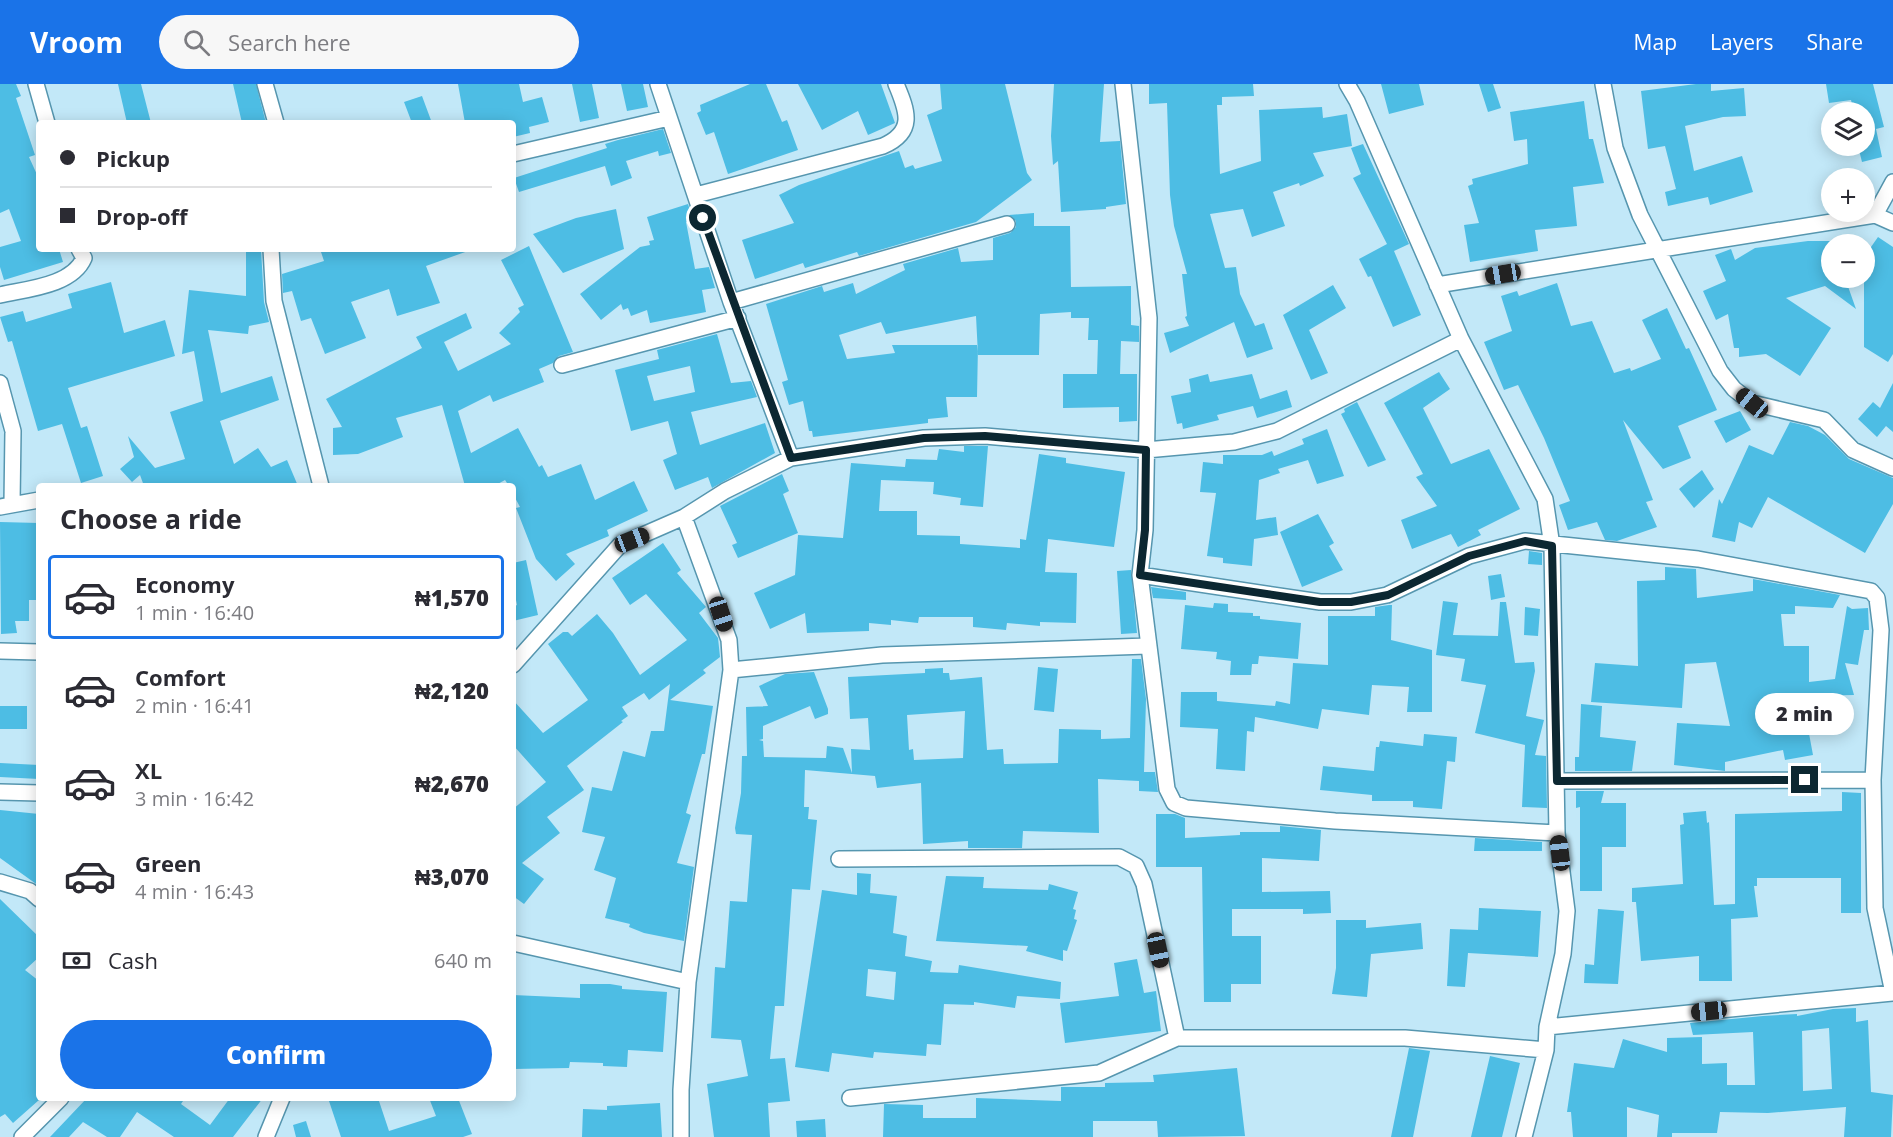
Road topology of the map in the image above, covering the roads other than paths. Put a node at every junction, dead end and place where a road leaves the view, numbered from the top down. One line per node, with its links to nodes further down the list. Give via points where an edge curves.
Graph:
1 (36, 84): 9 (street)
2 (265, 84): 10 (street)
3 (658, 84): 8 (street)
4 (896, 84): 13 (street, via 905,107 906,125 899,139)
5 (1123, 84): 28 (street, via 1149,318)
6 (1347, 84): 21 (street)
7 (1603, 84): 18 (street, via 1615,148 1640,215)
8 (669, 118): 11 (street); 13 (street)
9 (46, 120)
10 (275, 120)
11 (516, 153)
12 (1893, 182): 14 (street)
13 (696, 195): 23 (street)
14 (1875, 215): 16 (street)
15 (1830, 222): 18 (street)
16 (1893, 222)
17 (1007, 224): 23 (street)
18 (1658, 249): 21 (street); 30 (street, via 1720,370 1734,388 1752,403 1824,420 1853,450)
19 (81, 252): 22 (street, via 84,258 80,267 63,279)
20 (271, 252): 31 (street, via 274,301)
21 (1437, 285): 25 (street)
22 (0, 295)
23 (731, 302): 24 (street)
24 (738, 318): 26 (street); 29 (street)
25 (1461, 339): 28 (street, via 1277,431 1234,442); 35 (street, via 1545,499)
26 (562, 365)
27 (0, 383): 33 (street, via 13,431)
28 (1146, 450): 29 (street, via 985,436 924,438); 36 (street)
29 (791, 458): 34 (street)
30 (1893, 468)
31 (320, 483)
32 (36, 500): 33 (street)
33 (6, 505)
34 (684, 517): 40 (street, via 620,545); 41 (street, via 729,640)
35 (1552, 546): 36 (street, via 1525,541 1469,556 1388,595 1351,602 1320,602); 42 (street, via 1698,559 1870,591 1877,598 1881,630); 43 (street)
36 (1140, 575): 37 (street)
37 (1147, 646): 41 (street, via 882,655); 46 (street, via 1157,695 1167,789 1174,803 1186,808 1335,821)
38 (0, 651): 39 (street)
39 (36, 651)
40 (516, 662)
41 (731, 670): 51 (street)
42 (1873, 780): 43 (street); 52 (street, via 1875,908)
43 (1557, 781): 46 (street)
44 (0, 792): 45 (street)
45 (36, 793)
46 (1557, 833): 53 (street, via 1567,911 1563,954)
47 (839, 859): 54 (street, via 1119,857 1136,866 1144,884)
48 (0, 882): 49 (street)
49 (36, 896)
50 (516, 944): 51 (street)
51 (688, 982): 61 (street)
52 (1893, 993): 53 (street)
53 (1547, 1028): 55 (street)
54 (1177, 1038): 55 (street, via 1405,1038); 56 (street, via 1099,1073)
55 (1546, 1050): 62 (street)
56 (850, 1098)
57 (58, 1101): 59 (street)
58 (280, 1101): 60 (street)
59 (22, 1137)
60 (266, 1137)
61 (681, 1137)
62 (1524, 1137)

